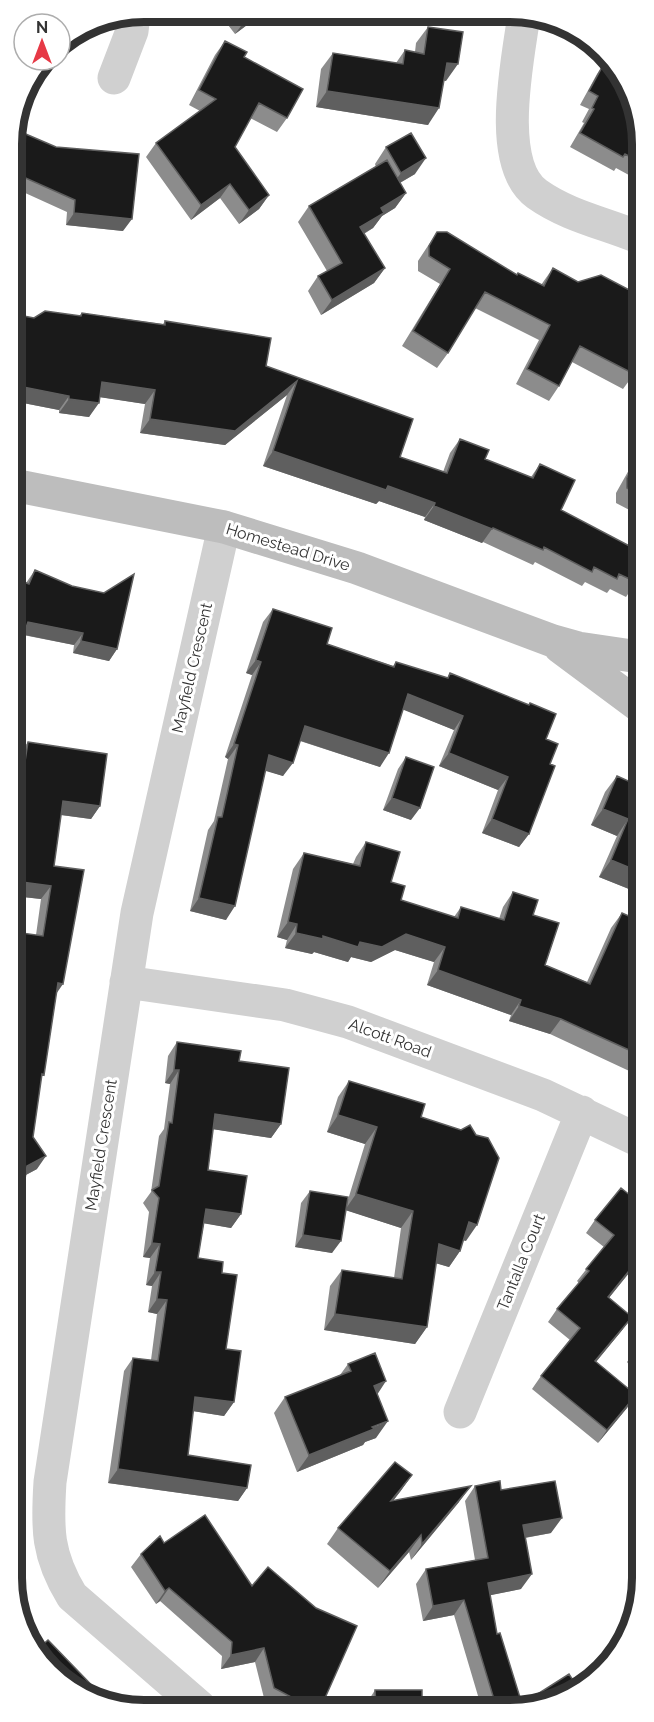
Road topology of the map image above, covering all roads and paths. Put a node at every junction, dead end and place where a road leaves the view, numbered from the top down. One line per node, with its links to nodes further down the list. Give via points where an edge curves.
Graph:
1 (133, 23): 3 (street)
2 (523, 24): 4 (street, via 512,126 515,156 523,176 535,193 556,206)
3 (114, 78)
4 (632, 235)
5 (23, 487): 6 (street, Homestead Drive)
6 (224, 527): 7 (street, Homestead Drive, via 357,568); 10 (street, Mayfield Crescent, via 136,913)
7 (553, 641): 8 (street, Homestead Drive); 9 (street, Homestead Drive)
8 (632, 656)
9 (632, 691)
10 (126, 982): 11 (street, Alcott Road, via 285,1005 348,1022); 14 (street, Mayfield Crescent, via 50,1482 51,1551 72,1596)
11 (582, 1112): 12 (street, Alcott Road); 13 (street, Tantalla Court)
12 (631, 1138)
13 (460, 1412)
14 (193, 1700)

